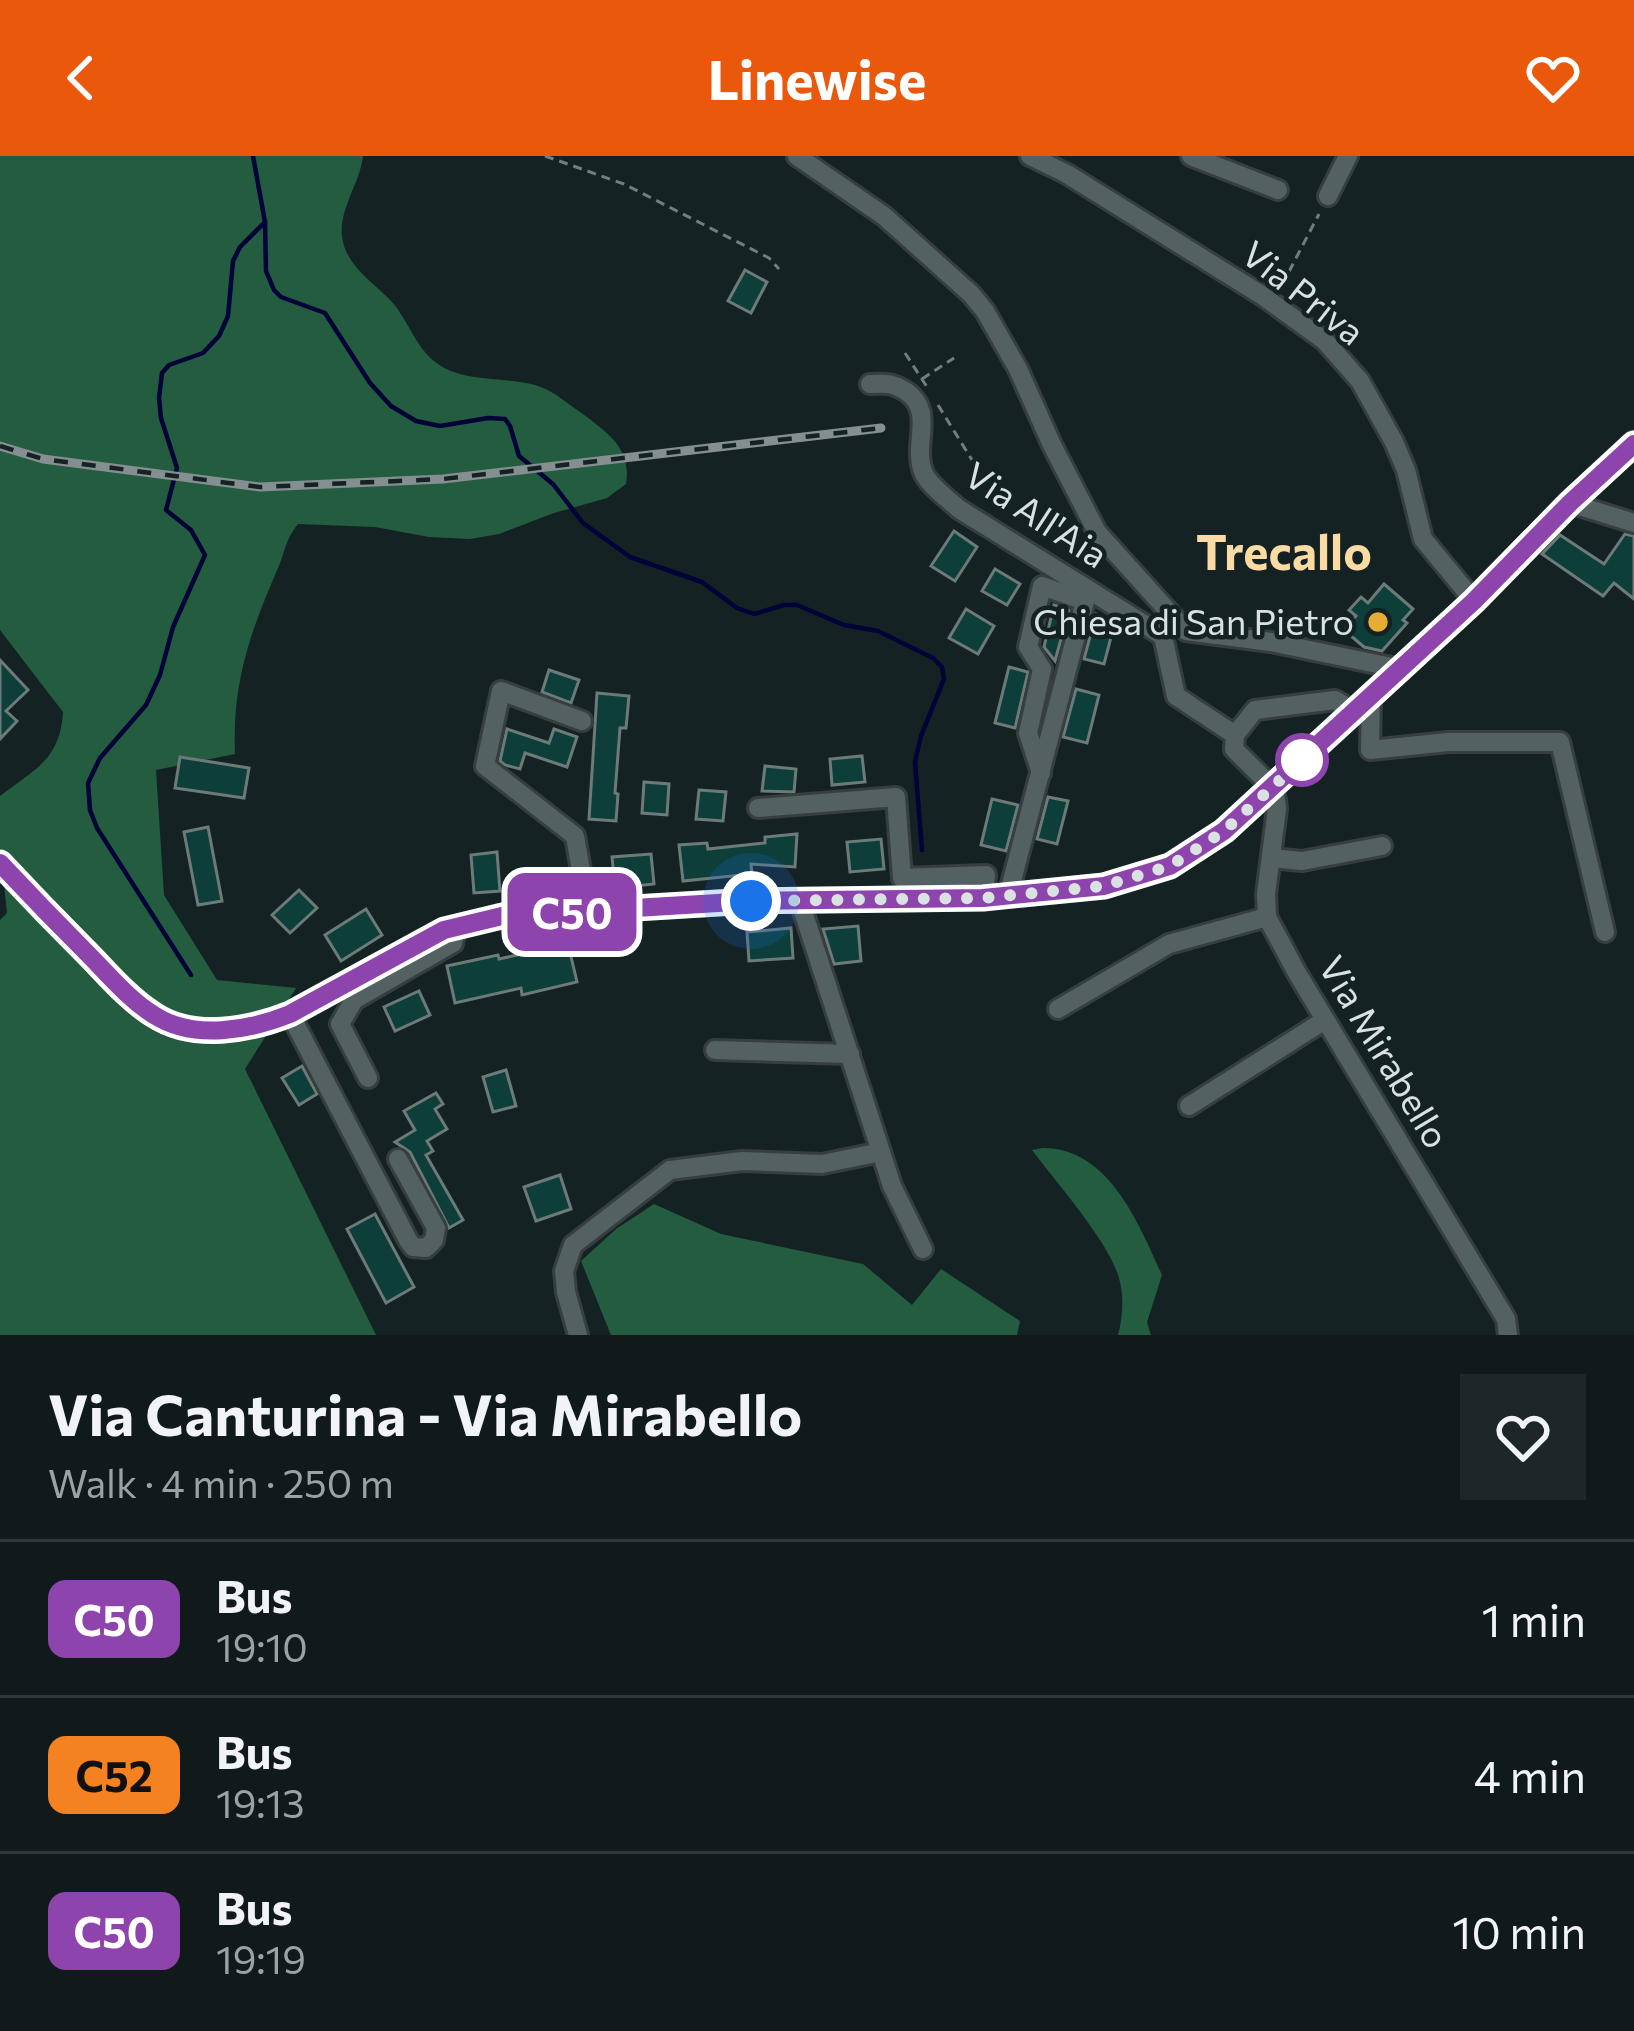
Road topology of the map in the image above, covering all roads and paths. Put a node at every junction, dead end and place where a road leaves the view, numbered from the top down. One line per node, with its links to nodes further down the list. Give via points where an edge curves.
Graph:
1 (545, 156): 9 (path, via 624,184)
2 (797, 156): 20 (street, via 884,216 985,311 1097,532 1186,631)
3 (1030, 156): 6 (street, Via Priva)
4 (1191, 156): 7 (street, Via Priva)
5 (1348, 156): 8 (street)
6 (1067, 165): 10 (street, Via Priva)
7 (1278, 190)
8 (1328, 196): 10 (path)
9 (779, 269)
10 (1273, 302): 19 (street, Via Priva, via 1360,381 1406,470 1424,539)
11 (905, 353): 13 (path)
12 (954, 358): 13 (path)
13 (922, 379): 16 (path)
14 (870, 384): 23 (street, Via All'Aia, via 893,382 917,400 924,474 959,508 1163,636 1176,695)
15 (1634, 443): 17 (main road)
16 (972, 460)
17 (1570, 503): 18 (street); 19 (main road)
18 (1634, 524)
19 (1474, 601): 20 (main road)
20 (1401, 669): 21 (main road)
21 (1363, 704): 23 (street, via 1255,710); 25 (main road); 36 (street, via 1370,750 1560,742)
22 (582, 721): 33 (street, via 501,691 485,766 575,836)
23 (1235, 735): 25 (street, via 1234,749)
24 (1041, 773): 24 (street, via 1085,601 1042,586 1028,647 1042,669 1028,733); 30 (street)
25 (1272, 788): 28 (street); 30 (main road, via 1170,866 1104,886)
26 (758, 808): 31 (street, via 896,797 902,878 986,875)
27 (1382, 846): 28 (street)
28 (1271, 858): 34 (street)
29 (4, 874): 38 (main road, via 157,1018 230,1029)
30 (1008, 896): 31 (main road)
31 (983, 898): 32 (main road)
32 (800, 902): 33 (main road); 41 (street)
33 (588, 911): 35 (main road)
34 (1267, 917): 37 (street, via 1168,944); 39 (street, Via Mirabello)
35 (456, 927): 38 (main road); 42 (street, via 453,943 354,1000 340,1024)
36 (1605, 932)
37 (1058, 1010)
38 (290, 1014): 45 (street, via 407,1240 426,1248 436,1228)
39 (1325, 1020): 43 (street); 48 (street, Via Mirabello, via 1506,1318)
40 (715, 1050): 41 (street)
41 (850, 1054): 44 (street)
42 (368, 1078)
43 (1189, 1106)
44 (881, 1152): 46 (street); 47 (street, via 822,1164 742,1161 670,1170 573,1244 564,1271)
45 (398, 1160)
46 (923, 1249)
47 (578, 1335)
48 (1508, 1335)

